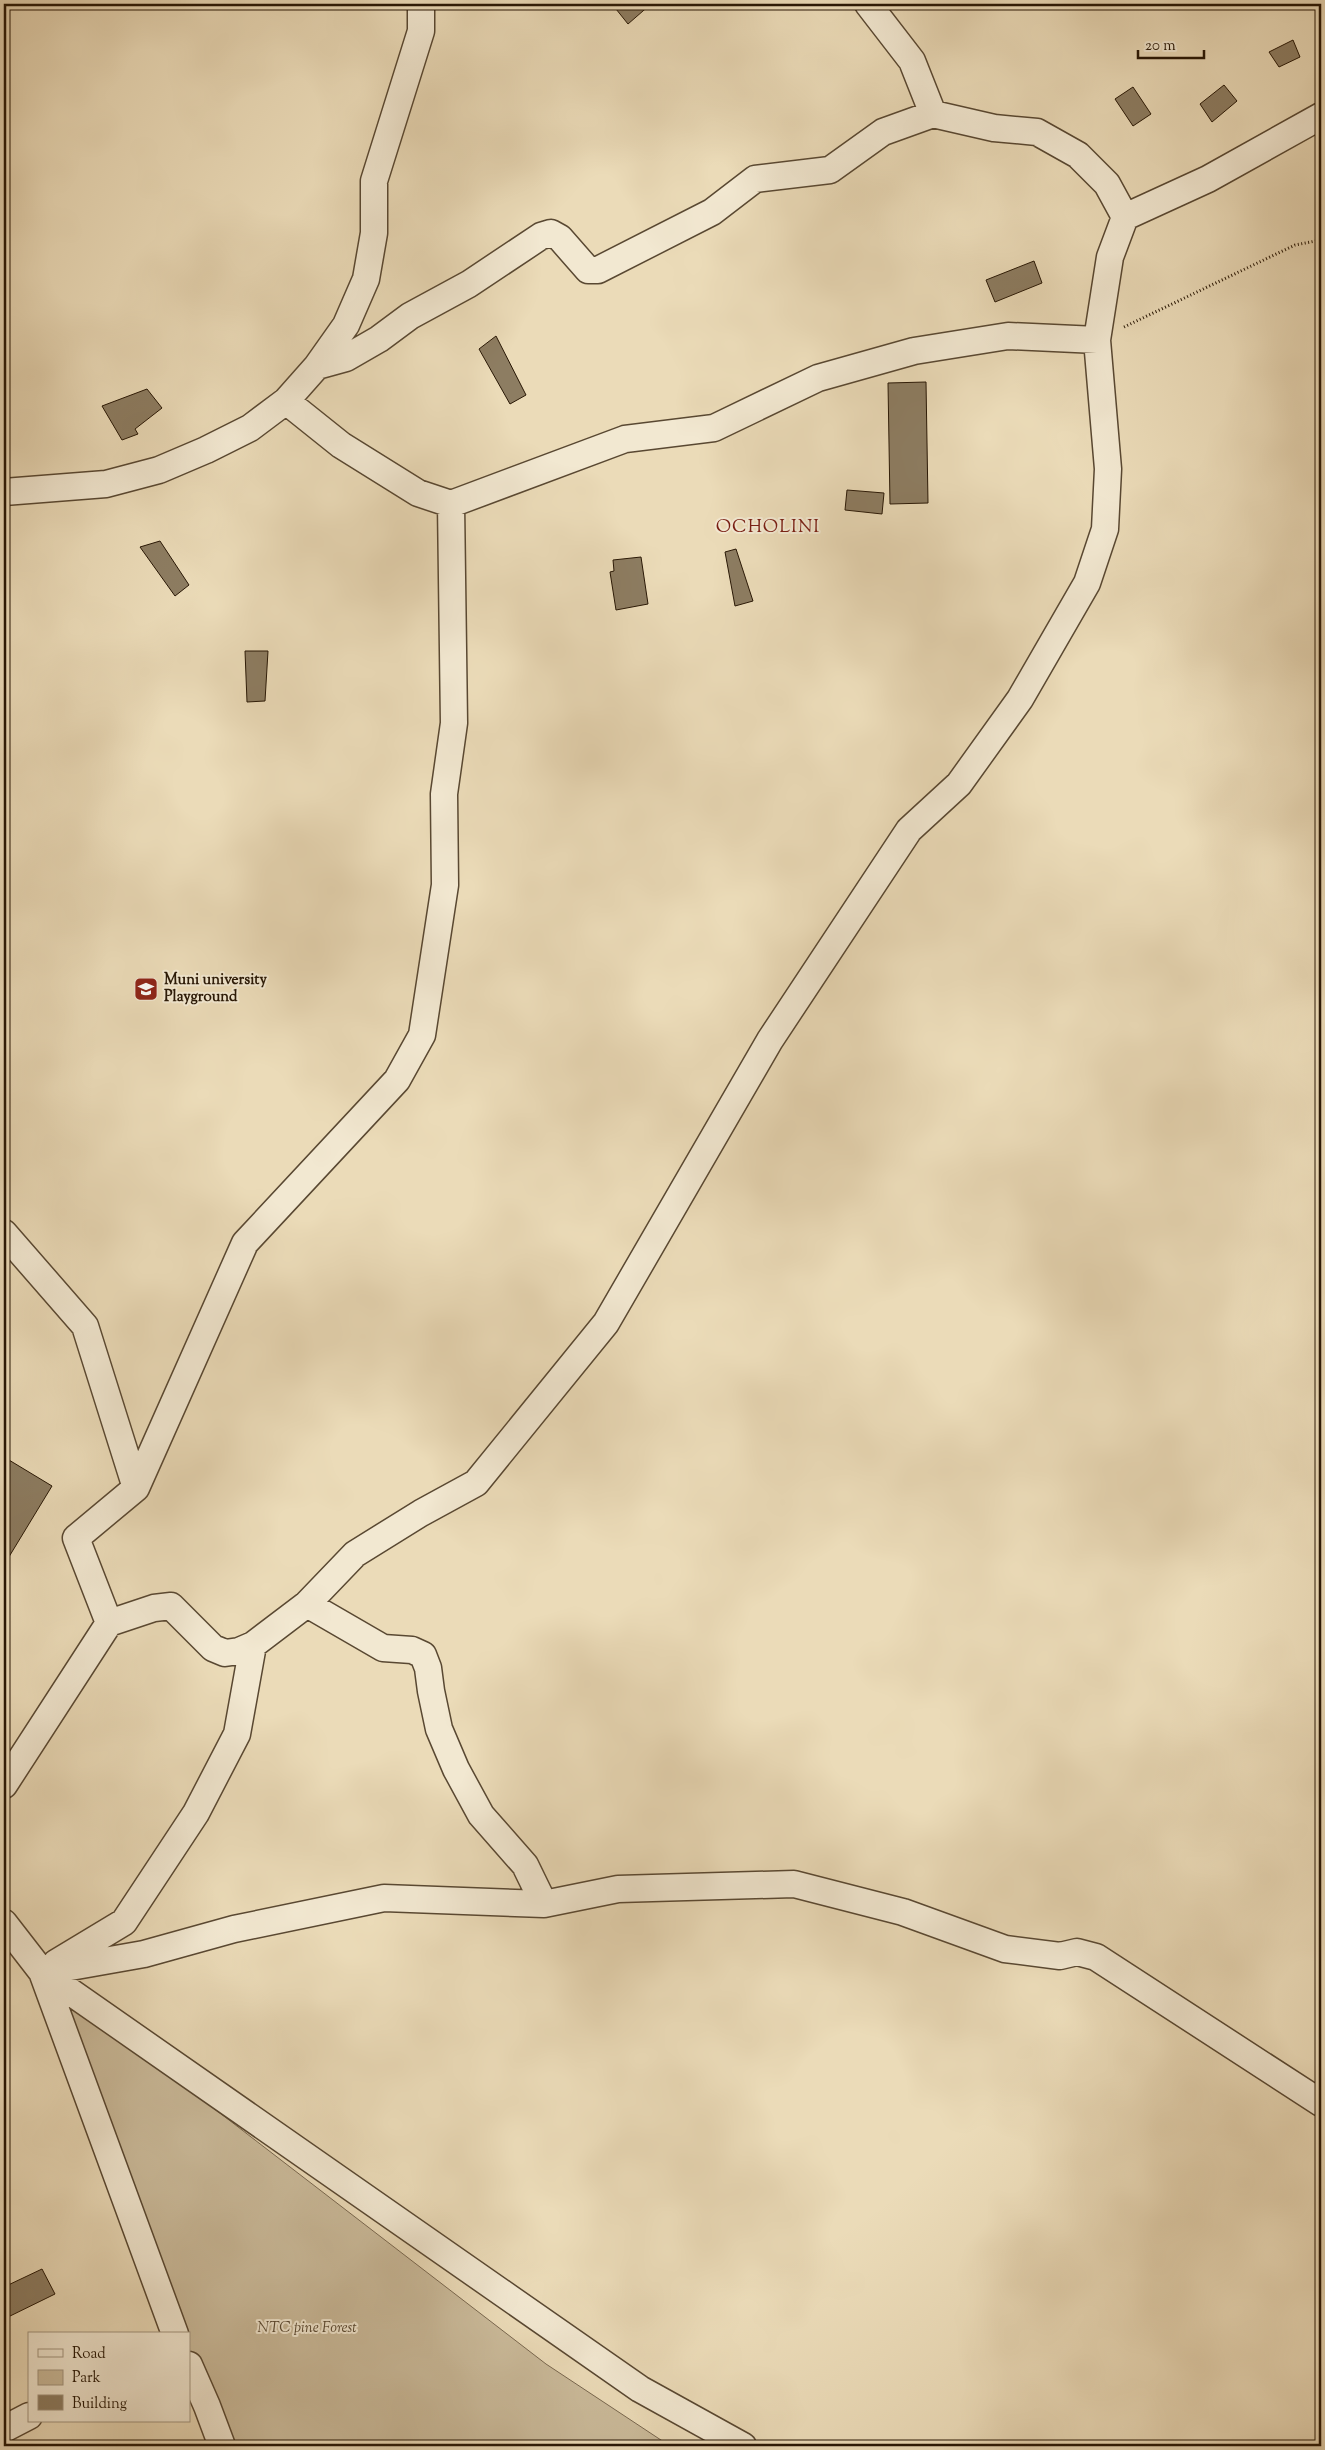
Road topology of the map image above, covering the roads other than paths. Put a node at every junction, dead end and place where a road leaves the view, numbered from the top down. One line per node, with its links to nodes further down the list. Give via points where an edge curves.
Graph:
1 (422, 4): 7 (street, via 421,31 374,181 374,233 366,279 346,325)
2 (868, 4): 3 (street, via 912,61)
3 (934, 114): 5 (street, via 994,128 1037,132 1078,155 1107,184); 7 (street, via 883,132 830,170 755,179 712,212 598,270 588,270 560,238 551,233 541,236 469,284 410,316 379,339 346,358)
4 (1321, 116): 5 (street, via 1208,179)
5 (1124, 217): 6 (street, via 1110,257)
6 (1097, 340): 10 (street, via 1008,336 914,351 818,378 714,428 626,439); 13 (street, via 1108,469 1105,529 1087,584 1020,699 958,784 909,830 770,1040 606,1323 476,1483 355,1554)
7 (317, 366): 8 (street)
8 (286, 401): 9 (street, via 250,428 159,470 106,484); 10 (street, via 341,445 418,493)
9 (4, 492)
10 (451, 504): 12 (street, via 454,723 444,794 445,885 422,1035 397,1080 245,1243)
11 (4, 1233): 12 (street, via 85,1326)
12 (136, 1488): 14 (street, via 76,1538)
13 (307, 1604): 15 (street); 17 (street, via 383,1648 412,1650 422,1655 428,1668 439,1729 456,1769 481,1815 525,1865)
14 (109, 1623): 15 (street, via 154,1608 171,1606 213,1648 225,1653); 16 (street)
15 (253, 1645): 19 (street, via 236,1734 196,1813 124,1922)
16 (4, 1785)
17 (544, 1904): 19 (street, via 384,1898 234,1929 144,1954); 20 (street, via 618,1888 794,1884 903,1912 1005,1949 1060,1956 1077,1952 1096,1957)
18 (4, 1923): 19 (street)
19 (42, 1972): 21 (street); 24 (street, via 640,2389)
20 (1321, 2103)
21 (174, 2332)
22 (190, 2367): 23 (street)
23 (222, 2446)
24 (743, 2446)

